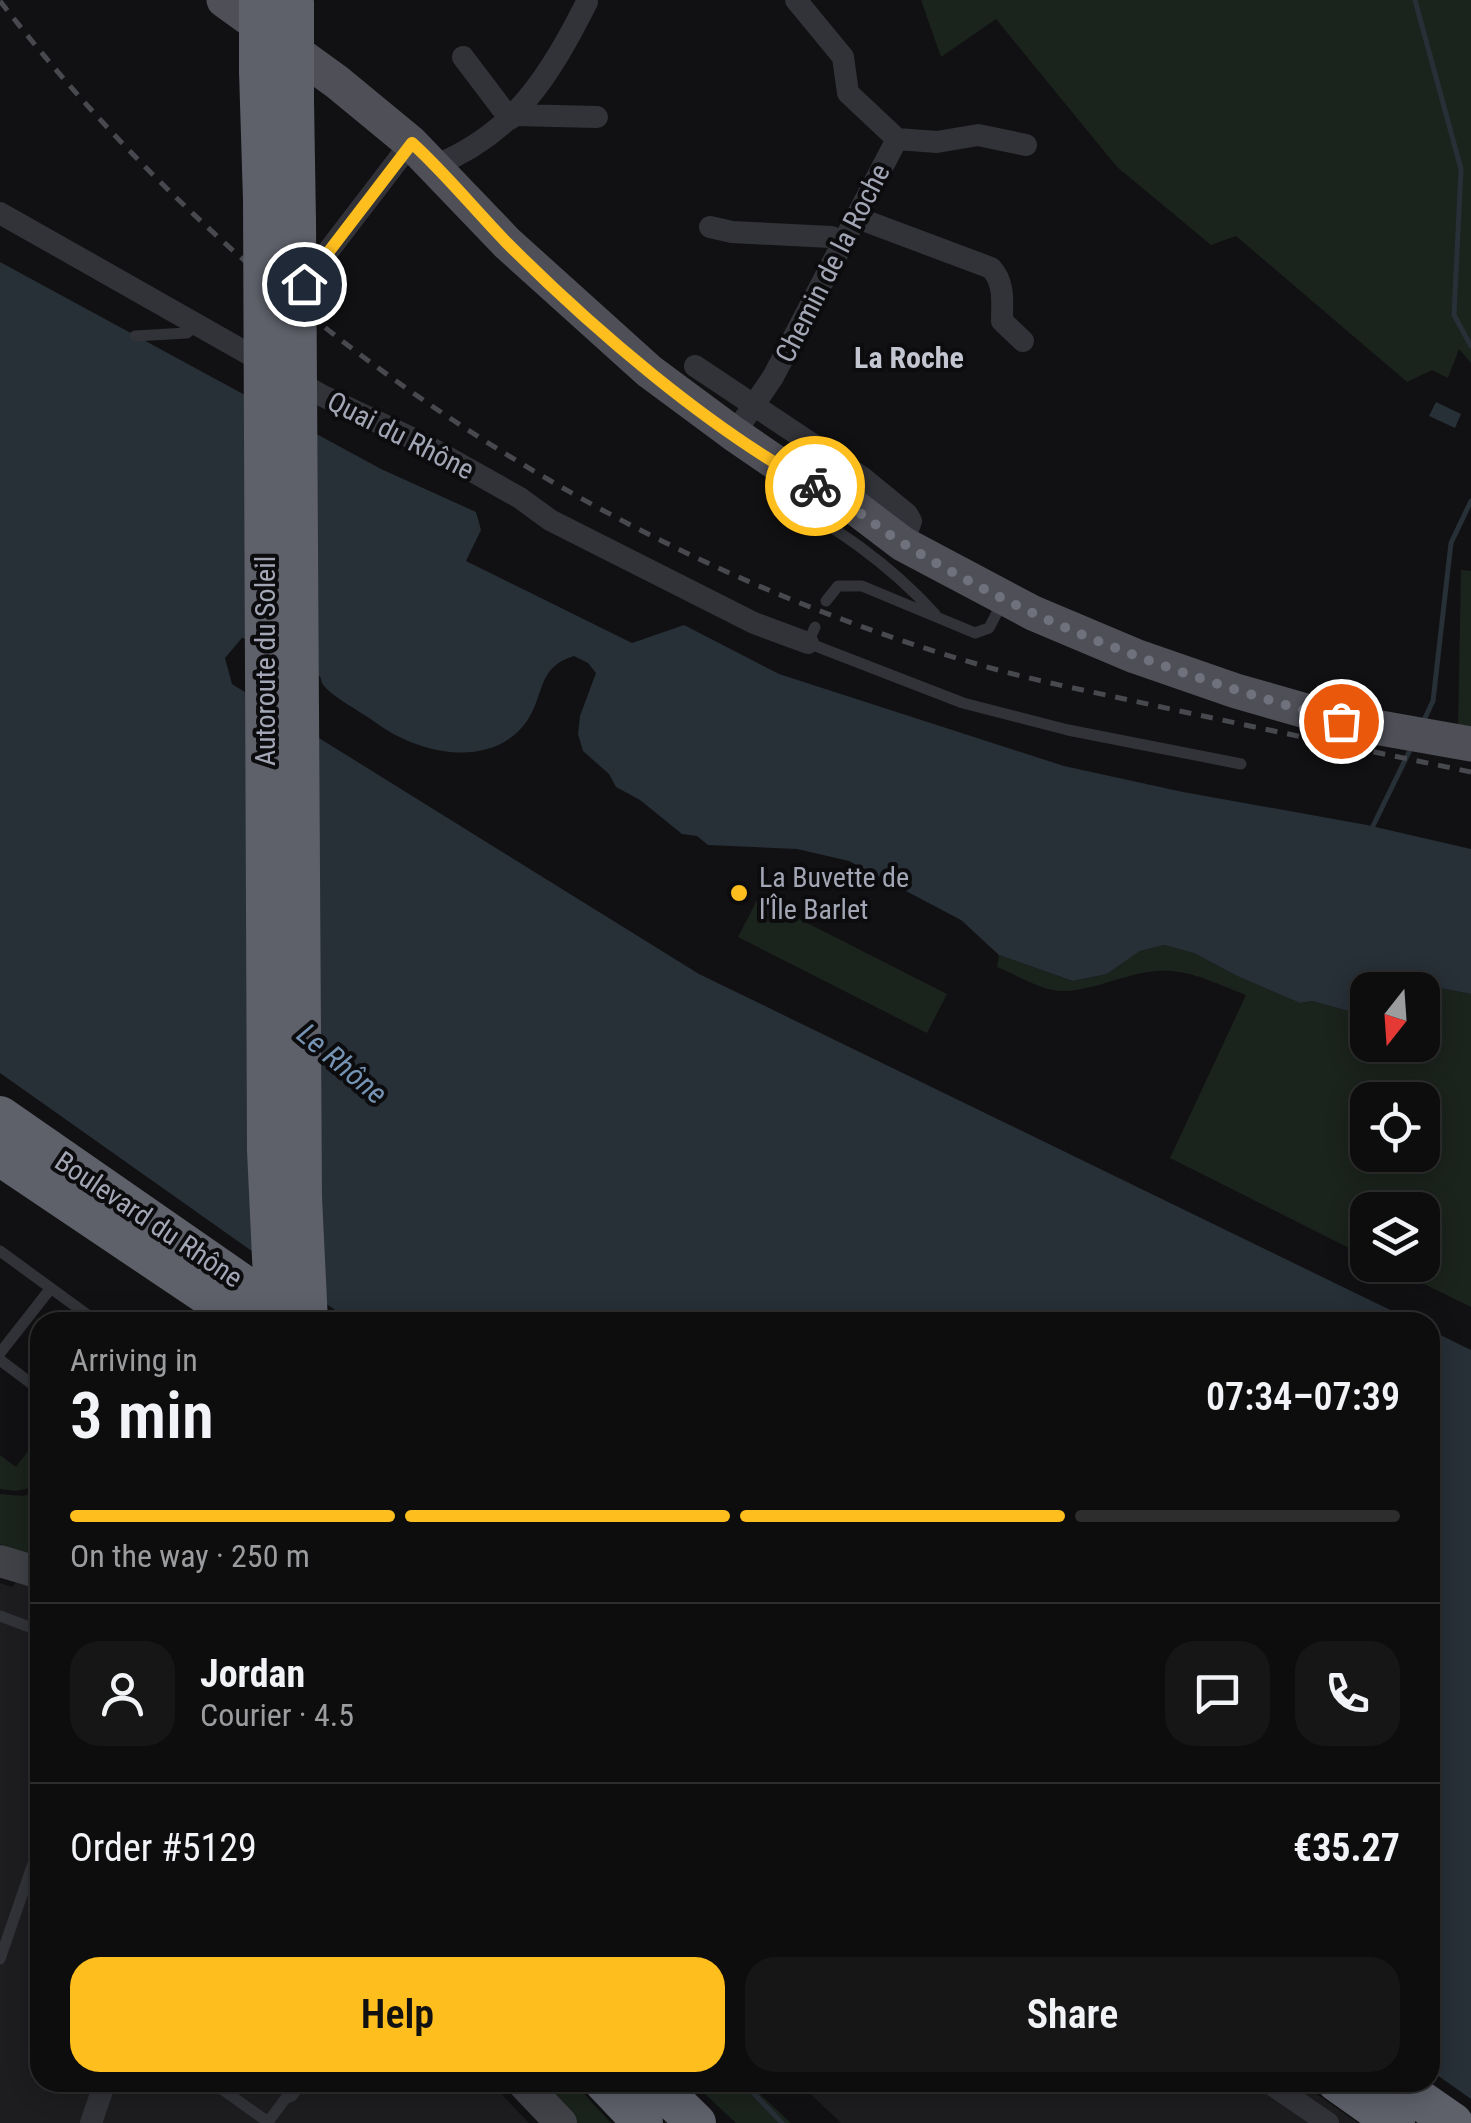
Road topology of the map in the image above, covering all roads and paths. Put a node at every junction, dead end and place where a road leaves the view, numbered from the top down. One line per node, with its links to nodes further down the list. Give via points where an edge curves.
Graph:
1 (224, 0): 10 (main road)
2 (796, 0): 8 (street, Chemin de la Roche, via 843,56 848,93)
3 (283, 1): 38 (highway, Autoroute du Soleil, bridge, via 259,71 267,1130); 39 (highway, Autoroute du Soleil, bridge, via 294,100 296,222 302,1198)
4 (587, 2): 6 (street, via 543,80)
5 (464, 57): 6 (street)
6 (512, 117): 7 (street); 10 (street, via 483,142)
7 (596, 117)
8 (896, 139): 9 (street, via 978,135); 12 (street, Chemin de la Roche)
9 (1026, 145)
10 (424, 154): 15 (street); 21 (main road, via 573,305)
11 (0, 213): 16 (street, Quai du Rhône)
12 (855, 216): 14 (street, Chemin de la Roche); 18 (street, via 991,268 1002,290 1002,321)
13 (710, 227): 14 (street)
14 (842, 241): 20 (street, Chemin de la Roche)
15 (304, 284)
16 (197, 324): 17 (lane, via 182,334); 27 (street, Quai du Rhône, via 256,350 323,396 387,424 600,546 754,623)
17 (136, 336)
18 (1022, 341)
19 (695, 366): 20 (street)
20 (756, 405): 21 (street, Chemin de la Roche); 23 (street, via 907,514)
21 (734, 434): 23 (main road)
22 (771, 490): 26 (lane, via 864,547)
23 (903, 544): 24 (main road)
24 (1004, 599): 26 (lane, via 981,632); 28 (main road, via 1116,649 1236,691 1341,721)
25 (826, 600): 26 (lane, via 838,586 862,586)
26 (938, 617)
27 (811, 635): 29 (lane, via 963,703)
28 (1471, 744)
29 (1241, 764)
30 (0, 1116): 37 (highway, Boulevard du Rhône, via 240,1280)
31 (0, 1156): 36 (highway, Boulevard du Rhône)
32 (0, 1251): 33 (lane)
33 (51, 1288): 34 (lane); 35 (lane)
34 (33, 1312)
35 (84, 1312)
36 (268, 1312)
37 (274, 1312)
38 (281, 1312)
39 (283, 1312)
40 (30, 1316): 41 (lane)
41 (0, 1356): 42 (lane)
42 (30, 1382)
43 (0, 1561): 44 (main road)
44 (30, 1570)
45 (0, 1616): 46 (lane)
46 (30, 1627)
47 (30, 1872): 48 (lane)
48 (0, 1959)
49 (101, 2092): 60 (street)
50 (226, 2092): 59 (lane, via 268,2122)
51 (290, 2092): 59 (lane)
52 (295, 2092): 59 (lane)
53 (531, 2092): 61 (main road)
54 (614, 2092): 62 (highway)
55 (664, 2092): 63 (highway)
56 (1283, 2092): 64 (street)
57 (1351, 2092): 65 (highway)
58 (1408, 2092): 66 (highway)
59 (292, 2096)
60 (90, 2123)
61 (560, 2123)
62 (643, 2123)
63 (696, 2123)
64 (1328, 2123)
65 (1395, 2123)
66 (1452, 2123)

